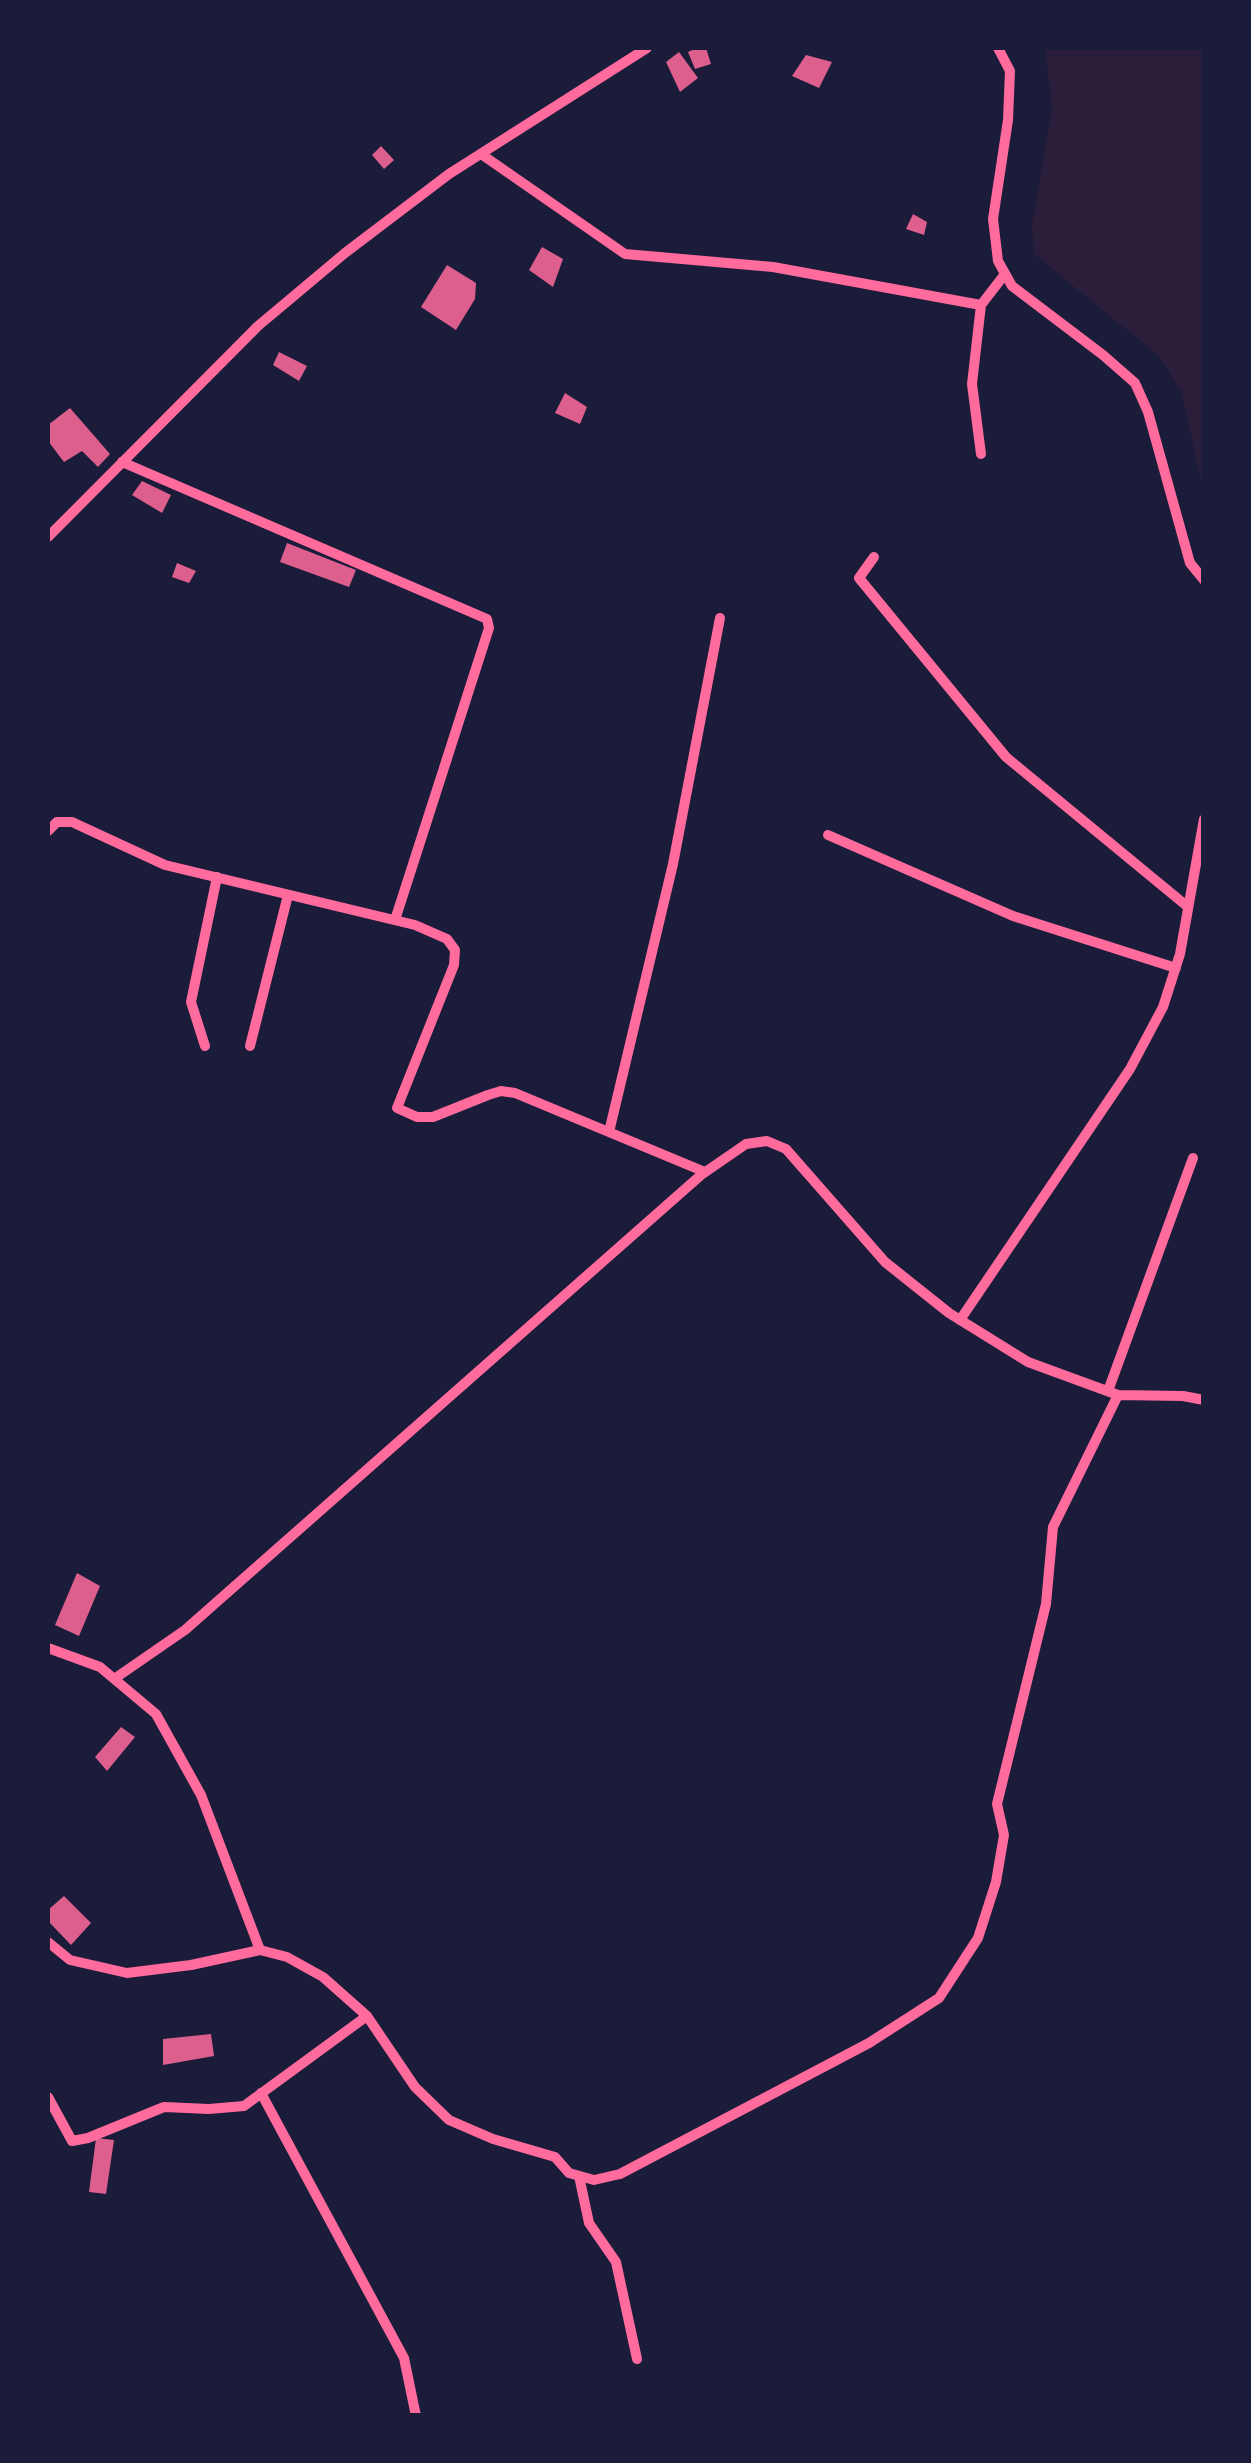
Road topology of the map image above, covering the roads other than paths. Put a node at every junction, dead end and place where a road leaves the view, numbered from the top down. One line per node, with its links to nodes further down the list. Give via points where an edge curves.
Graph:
1 (647, 48): 3 (street)
2 (998, 48): 4 (street, via 1010,71 993,219)
3 (481, 154): 5 (street, via 625,254 772,266); 7 (street, via 345,252 258,326)
4 (1005, 274): 5 (street); 10 (street, via 1135,384 1190,563)
5 (980, 305): 6 (street, via 972,384)
6 (980, 454)
7 (122, 462): 8 (street); 18 (street, via 488,619)
8 (48, 538)
9 (874, 556): 17 (street, via 859,578 1006,757)
10 (1204, 580)
11 (720, 618): 22 (street, via 673,864)
12 (1204, 819): 17 (street)
13 (48, 831): 15 (street, via 57,822 72,822 165,865)
14 (828, 835): 19 (street, via 1012,916)
15 (217, 877): 16 (street); 20 (street, via 191,1002)
16 (288, 894): 18 (street); 21 (street)
17 (1188, 907): 19 (street)
18 (395, 920): 22 (street, via 448,938 455,950 397,1108 432,1117 501,1092)
19 (1176, 968): 25 (street, via 1130,1069)
20 (205, 1046)
21 (250, 1046)
22 (609, 1132): 24 (street)
23 (1192, 1158): 26 (street)
24 (706, 1172): 25 (street, via 746,1144 767,1141 786,1150 885,1262); 29 (street, via 186,1630)
25 (960, 1320): 26 (street, via 1028,1362)
26 (1113, 1393): 27 (street); 35 (street, via 1052,1528 1046,1604 997,1804 1004,1835 996,1882 978,1938 939,1998 869,2043 620,2174)
27 (1204, 1400)
28 (48, 1648): 29 (street)
29 (114, 1680): 31 (street, via 156,1714 201,1795)
30 (48, 1942): 31 (street, via 70,1960 127,1973)
31 (260, 1950): 32 (street, via 323,1977)
32 (367, 2016): 33 (street); 35 (street, via 416,2087 449,2120 554,2157)
33 (262, 2093): 34 (street, via 244,2106 164,2107 72,2141); 37 (street, via 404,2358)
34 (48, 2096)
35 (578, 2176): 36 (street, via 589,2222 616,2262)
36 (636, 2359)
37 (416, 2416)

